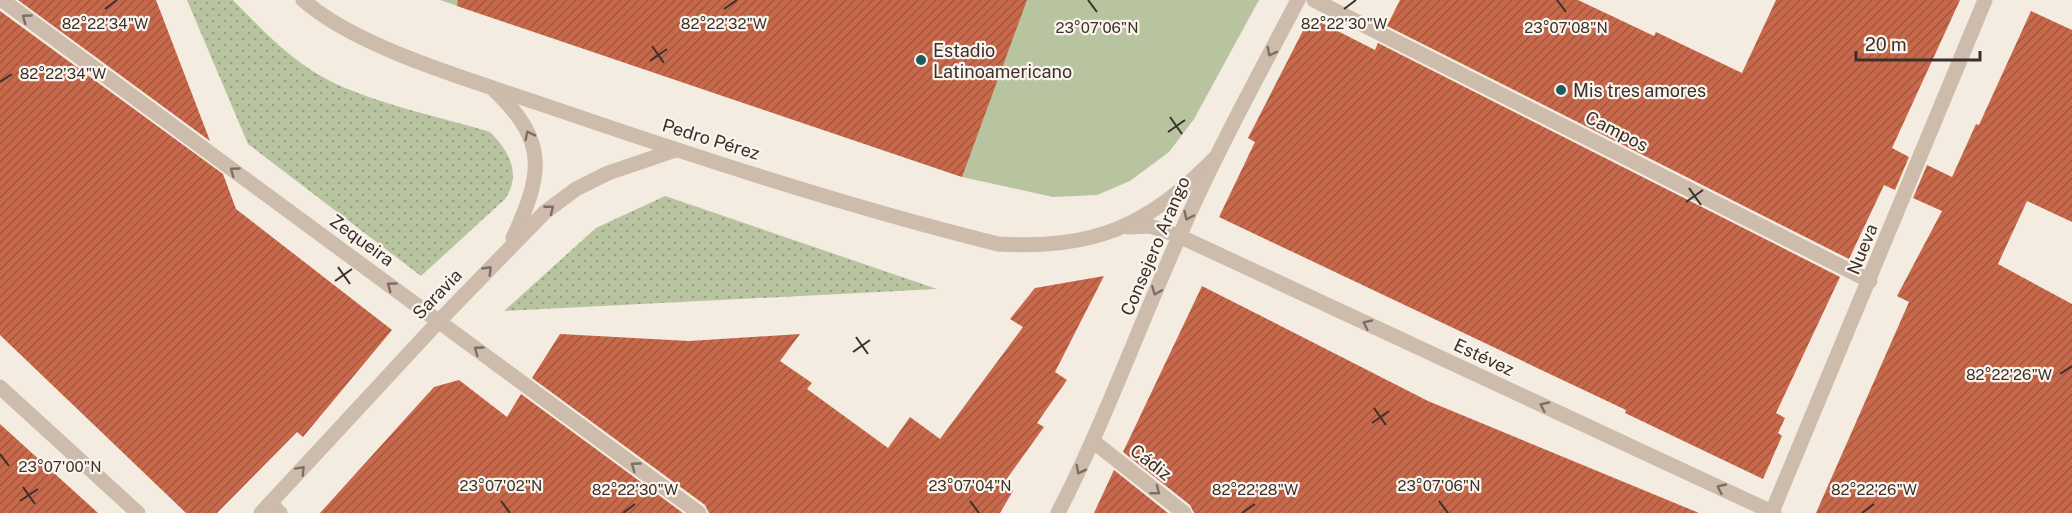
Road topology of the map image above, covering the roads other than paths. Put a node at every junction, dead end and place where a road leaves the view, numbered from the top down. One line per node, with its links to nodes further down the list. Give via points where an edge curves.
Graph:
1 (2, 0): 13 (street, Zequeira, one-way to 1)
2 (303, 0): 6 (street, Pedro Pérez, via 375,43)
3 (1298, 0): 8 (street, Consejero Arango, one-way to 8)
4 (1314, 0): 12 (street, Campos)
5 (1985, 0): 12 (street, Nueva)
6 (491, 87): 7 (street, Pedro Pérez); 11 (street, one-way to 6, via 527,208 536,163 533,141 516,111)
7 (676, 150): 9 (street, Pedro Pérez, via 998,243 1043,246); 11 (street, Saravia, one-way to 7, via 545,212 576,189 625,166)
8 (1216, 157): 9 (street, Pedro Pérez, via 1179,193); 10 (street, Consejero Arango, one-way to 10)
9 (1125, 227): 10 (street, Pedro Pérez, via 1150,226)
10 (1179, 236): 15 (street, Consejero Arango, one-way to 15); 17 (street, Estévez, one-way to 10)
11 (508, 250): 13 (street, Saravia, one-way to 11)
12 (1870, 281): 17 (street, Nueva)
13 (439, 321): 16 (street, Saravia, one-way to 13); 19 (street, Zequeira, one-way to 13)
14 (0, 387): 18 (street)
15 (1094, 442): 20 (street, Consejero Arango, one-way to 20); 21 (street, Cádiz, one-way to 21)
16 (270, 510)
17 (1773, 512)
18 (138, 513)
19 (699, 513)
20 (1058, 513)
21 (1184, 513)

